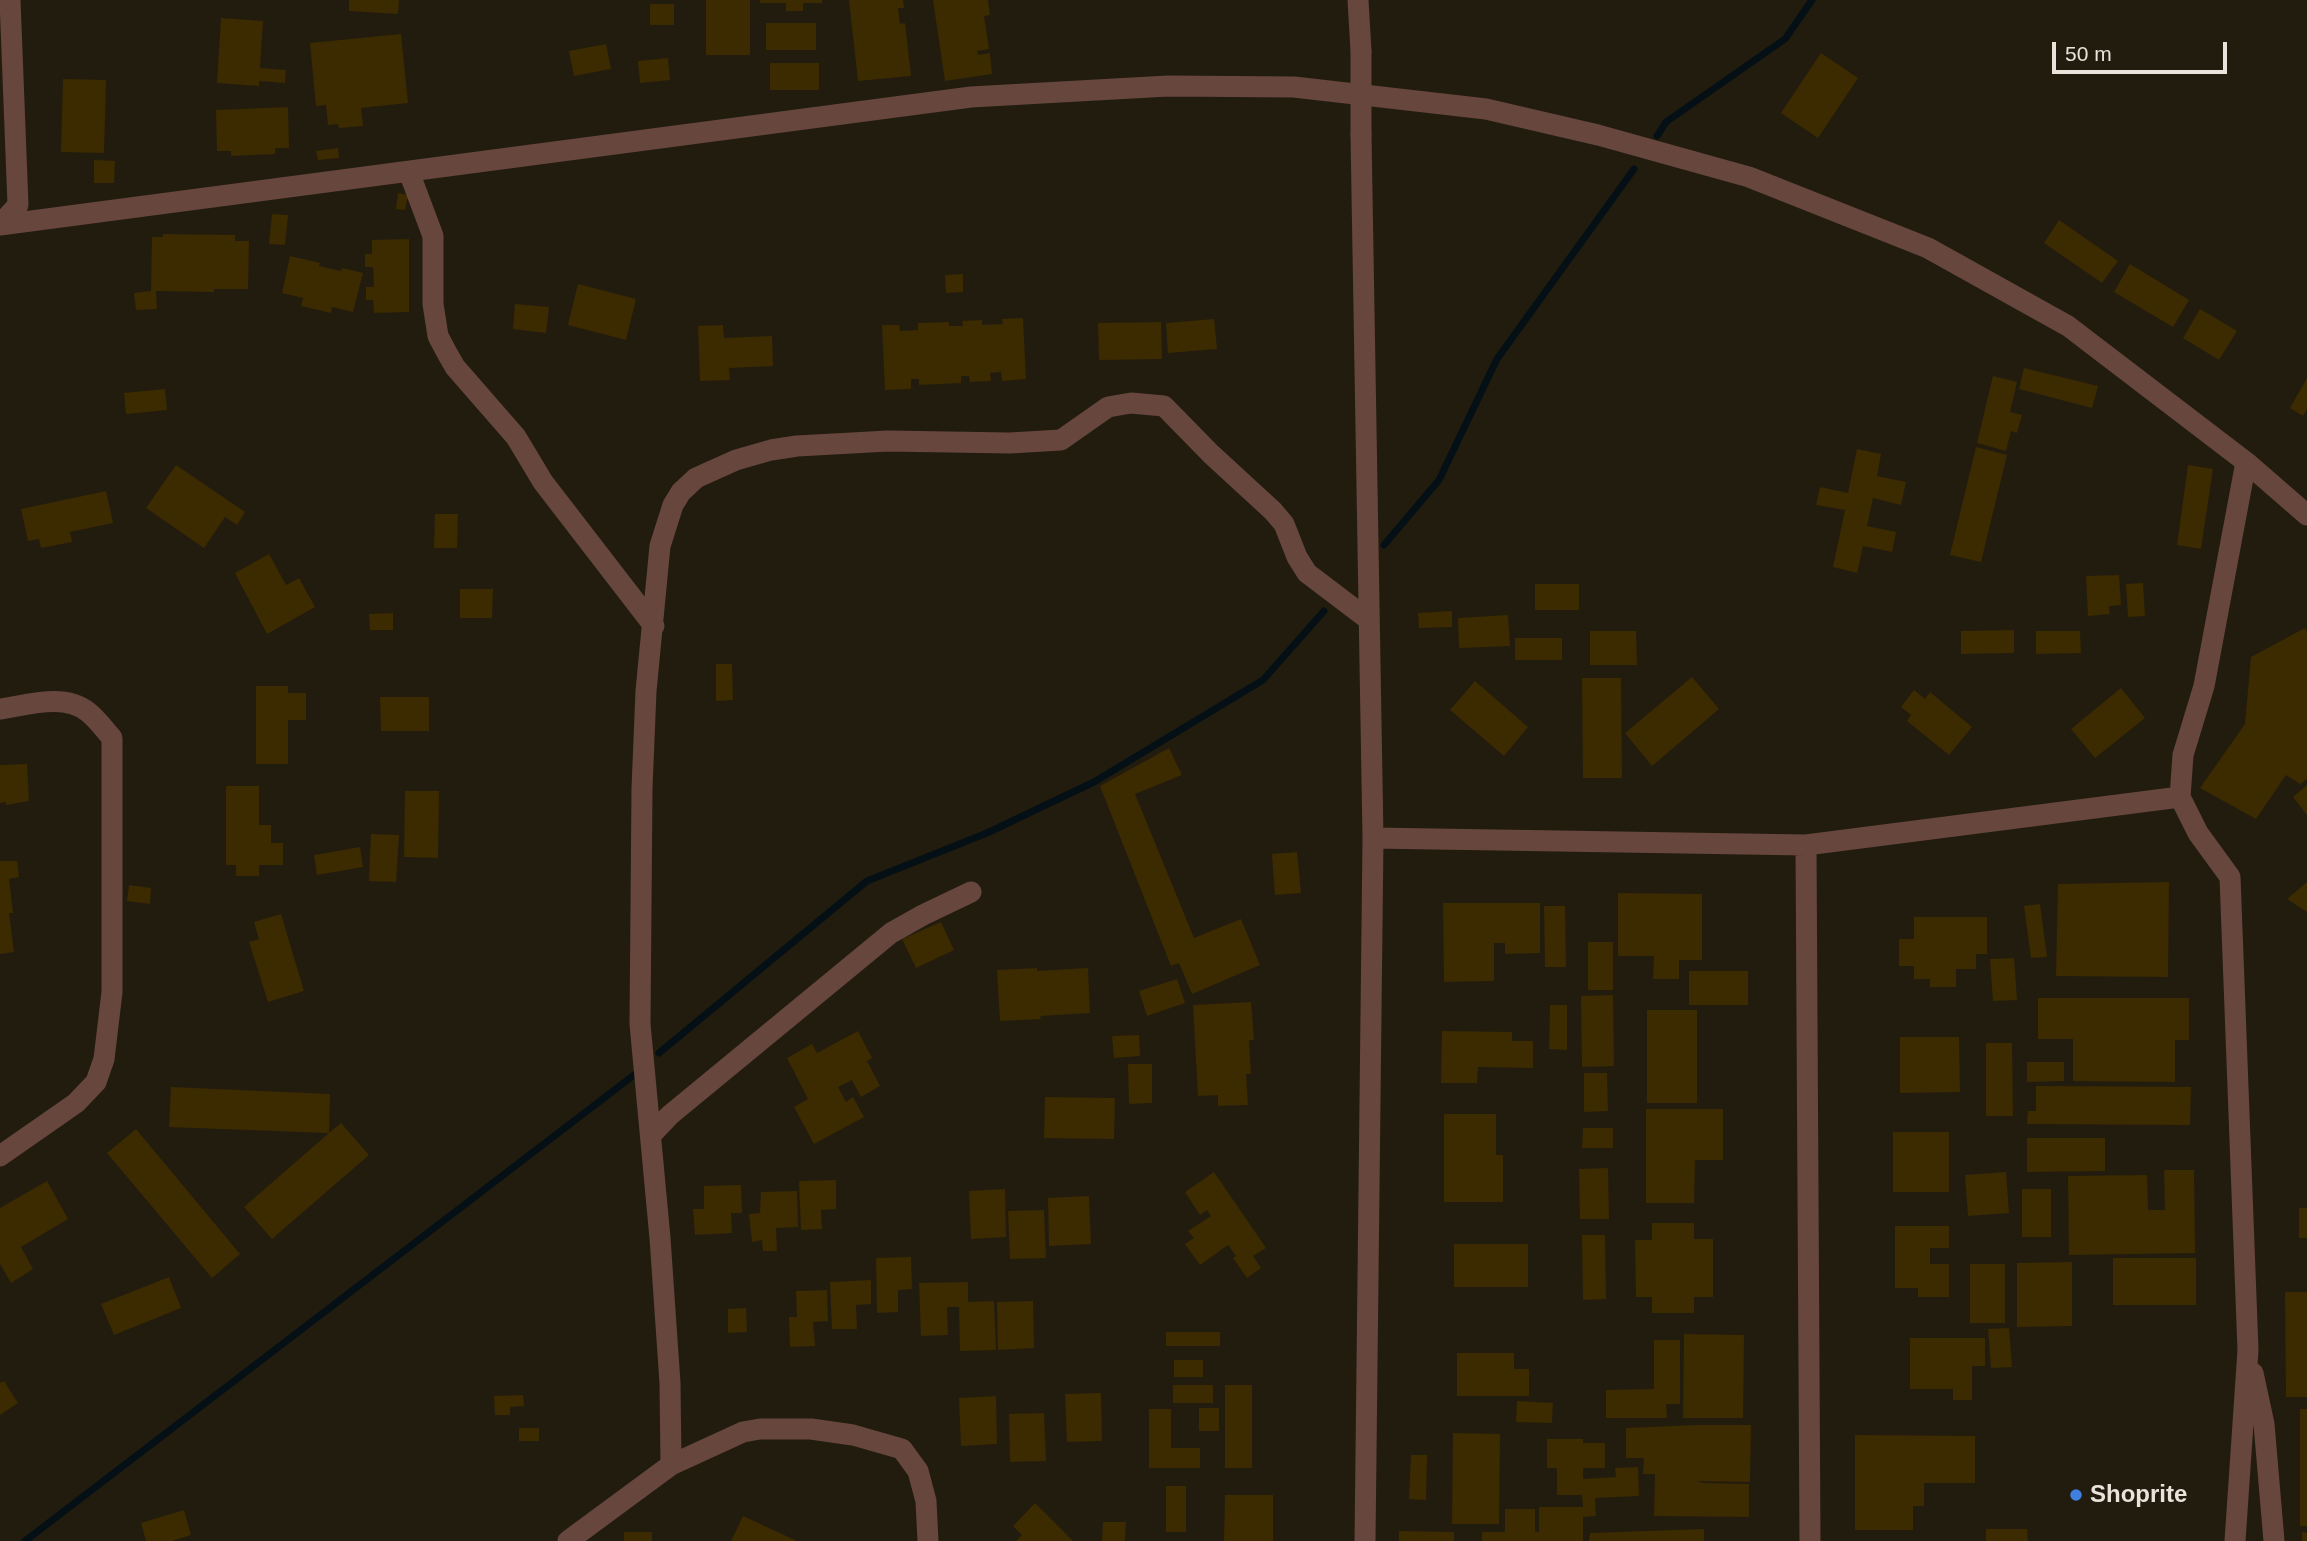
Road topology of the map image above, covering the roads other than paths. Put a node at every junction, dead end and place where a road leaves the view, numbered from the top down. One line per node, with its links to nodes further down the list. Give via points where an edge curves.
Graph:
1 (10, 0): 4 (street, via 18,205)
2 (1358, 0): 7 (street, bridge)
3 (409, 172): 4 (street); 5 (street, via 971,97 1168,86 1294,88 1486,109 1749,177 1928,248 2068,326); 8 (street, via 433,236 433,304 438,336 447,354 516,437 543,482)
4 (0, 225)
5 (2246, 462): 6 (street); 10 (street, via 2204,686 2183,755)
6 (2307, 515)
7 (1369, 620): 8 (street, via 1307,573 1273,511 1164,406 1131,402 1108,408 1061,440 797,446 715,469 696,478 673,505 660,546); 11 (street)
8 (654, 626): 14 (street, via 642,788 639,1024)
9 (0, 709): 15 (street, via 58,701 75,704 111,738 112,992 104,1059 96,1082 76,1103)
10 (2180, 797): 12 (street); 16 (street, via 2198,833 2231,877)
11 (1373, 838): 12 (street); 20 (street)
12 (1806, 845): 21 (street)
13 (971, 892): 14 (street, via 891,933)
14 (651, 1135): 17 (street, via 670,1383)
15 (0, 1156)
16 (2248, 1350): 22 (street); 23 (street, via 2264,1424)
17 (671, 1465): 18 (street); 19 (street, via 743,1432 760,1429 811,1429 902,1448 918,1471 926,1501)
18 (568, 1541)
19 (928, 1541)
20 (1365, 1541)
21 (1810, 1541)
22 (2235, 1541)
23 (2274, 1541)

